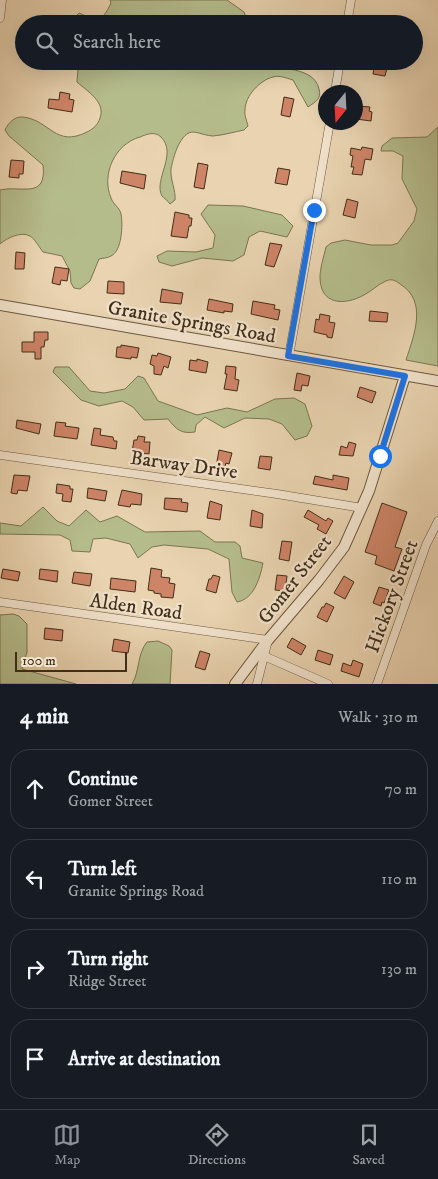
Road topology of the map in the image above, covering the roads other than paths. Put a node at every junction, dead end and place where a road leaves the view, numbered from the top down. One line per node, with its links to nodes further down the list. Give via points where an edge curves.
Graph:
1 (2, 0): 4 (street)
2 (351, 0): 3 (street)
3 (348, 15)
4 (0, 18)
5 (339, 70): 6 (street)
6 (336, 85)
7 (329, 130): 9 (street)
8 (0, 305): 9 (street, Granite Springs Road)
9 (288, 356): 10 (street, Granite Springs Road)
10 (405, 376): 11 (street, Granite Springs Road); 13 (street, Gomer Street)
11 (438, 381)
12 (0, 455): 13 (street, Barway Drive)
13 (362, 508): 16 (street, Gomer Street, via 344,547)
14 (438, 521): 21 (street, Hickory Street, via 426,545)
15 (0, 602): 16 (street, Alden Road)
16 (268, 640): 17 (street); 18 (street, Gomer Street)
17 (264, 656): 19 (street); 20 (street)
18 (235, 684)
19 (257, 684)
20 (328, 684)
21 (377, 684)

